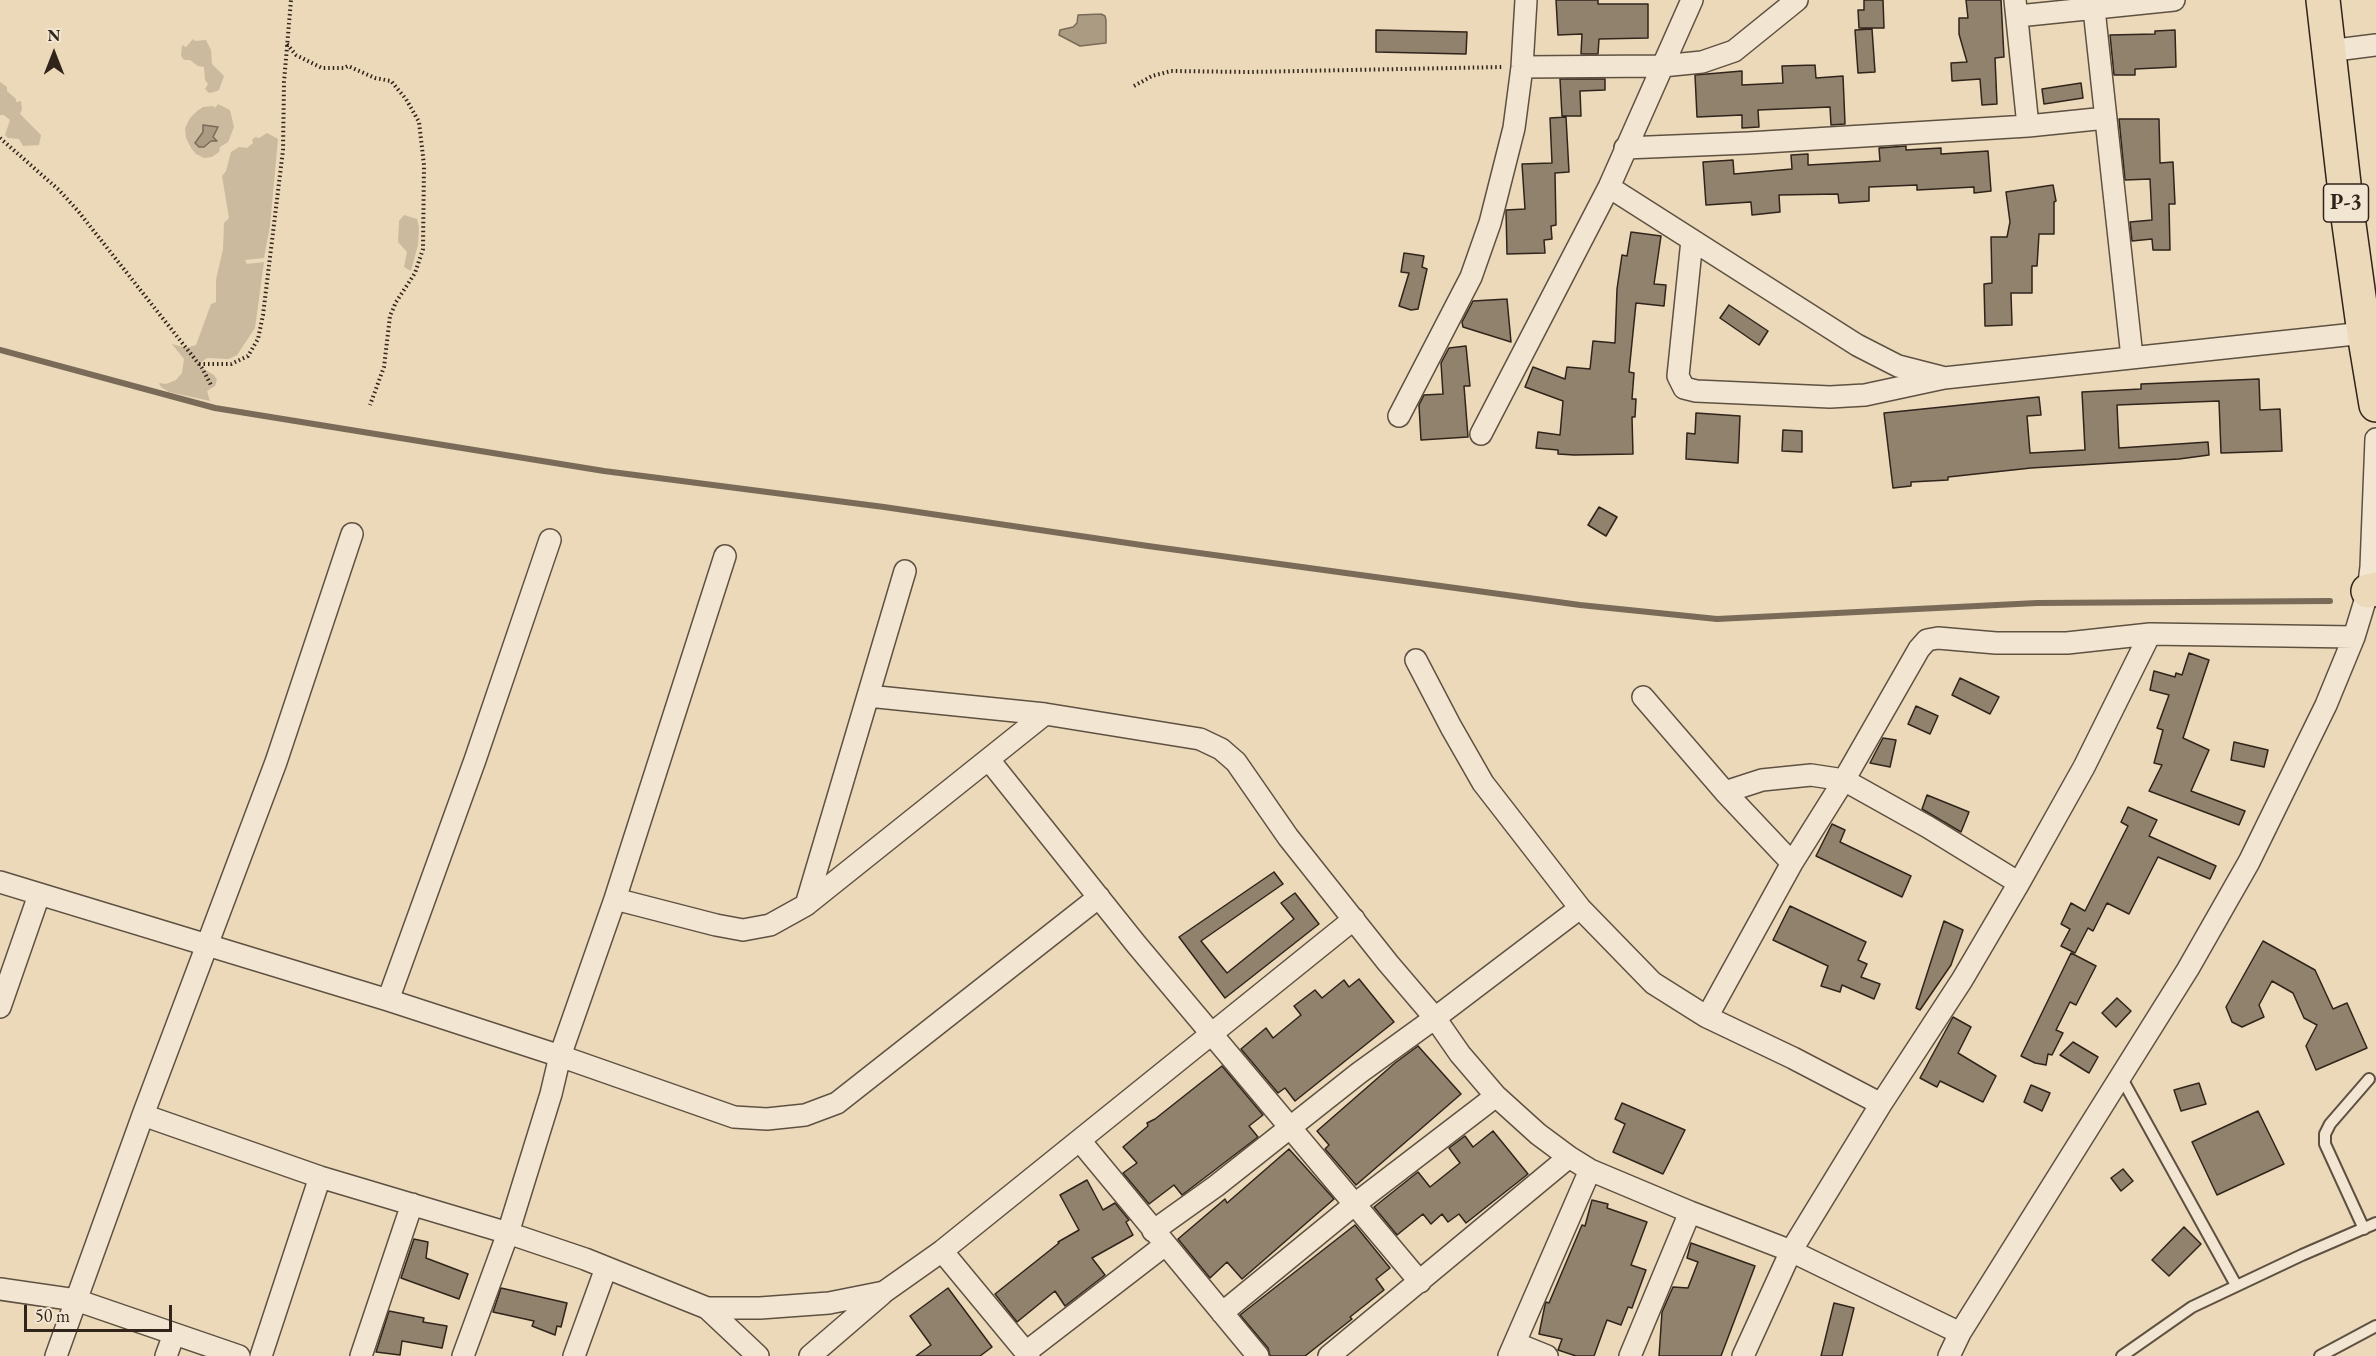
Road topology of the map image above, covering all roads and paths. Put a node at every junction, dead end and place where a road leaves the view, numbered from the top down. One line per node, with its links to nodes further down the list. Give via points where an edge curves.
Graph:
1 (291, 0): 9 (path)
2 (1526, 0): 13 (street)
3 (1692, 0): 12 (street)
4 (1797, 0): 12 (street, via 1734,51 1702,62)
5 (2174, 0): 7 (street)
6 (2323, 0): 11 (main road, P-3)
7 (2094, 4): 8 (street); 15 (street)
8 (2017, 8): 16 (street)
9 (287, 44): 24 (path, via 283,150 258,339 248,356 231,364); 27 (path, via 296,55 322,68 348,66 391,81 419,122 424,165 423,249 415,273 390,316 384,367)
10 (2376, 45): 11 (street)
11 (2328, 51): 21 (main road, P-3)
12 (1662, 66): 13 (street); 18 (street)
13 (1522, 67): 14 (path, via 1172,71); 29 (street, via 1514,128 1471,277)
14 (1134, 86)
15 (2106, 118): 16 (street); 23 (street)
16 (2028, 126): 18 (street)
17 (0, 138): 24 (path, via 78,211)
18 (1625, 148): 19 (street)
19 (1609, 187): 20 (street); 30 (street)
20 (1692, 240): 25 (street, via 1857,345 1898,366); 25 (street, via 1678,376 1684,388 1830,397 1865,395)
21 (2367, 291): 22 (main road, P-3)
22 (2364, 333): 23 (street); 28 (main road, P-3)
23 (2132, 357): 25 (street)
24 (199, 364): 26 (path)
25 (1944, 378)
26 (211, 384)
27 (370, 405)
28 (2376, 405)
29 (1399, 416)
30 (1481, 434)
31 (2376, 439): 36 (street)
32 (352, 534): 55 (street, via 276,762)
33 (550, 540): 56 (street)
34 (725, 556): 51 (street)
35 (905, 571): 40 (street)
36 (2372, 590): 38 (street)
37 (2150, 634): 38 (street); 44 (street, via 2067,643 1927,640); 48 (street, via 2084,767)
38 (2354, 637): 62 (street, via 2326,705 2249,862)
39 (1416, 660): 53 (street, via 1483,783)
40 (868, 696): 42 (street); 52 (street)
41 (1643, 697): 45 (street)
42 (1045, 714): 43 (street); 54 (street, via 1200,739 1221,749 1236,762 1288,837)
43 (989, 760): 50 (street); 52 (street)
44 (1844, 780): 45 (street, via 1811,775 1762,780); 46 (street); 48 (street)
45 (1725, 792): 46 (street)
46 (1792, 863): 58 (street)
47 (0, 882): 49 (street)
48 (2019, 883): 65 (street, via 1962,980)
49 (39, 895): 55 (street); 57 (street)
50 (1099, 897): 60 (street); 61 (street, via 837,1103 805,1115 734,1117)
51 (615, 899): 52 (street, via 743,930 770,925); 61 (street)
52 (806, 905)
53 (1580, 908): 58 (street, via 1653,983); 59 (street)
54 (1354, 919): 59 (street); 60 (street)
55 (206, 946): 56 (street); 66 (street)
56 (388, 1000): 61 (street)
57 (0, 1007)
58 (1707, 1017): 65 (street)
59 (1435, 1018): 64 (street); 67 (street)
60 (1213, 1033): 67 (street); 68 (street)
61 (560, 1056): 77 (street)
62 (2121, 1077): 83 (lane); 90 (street)
63 (2369, 1079): 76 (lane, via 2325,1134 2325,1144)
64 (1496, 1096): 69 (street); 73 (street)
65 (1881, 1104): 80 (street)
66 (143, 1115): 71 (street); 86 (street)
67 (1291, 1128): 73 (street); 78 (street)
68 (1081, 1142): 78 (street); 79 (street)
69 (1569, 1158): 70 (street); 82 (street)
70 (1590, 1170): 74 (street); 92 (street)
71 (320, 1177): 72 (street); 97 (street)
72 (412, 1204): 77 (street); 98 (street)
73 (1354, 1204): 82 (street); 88 (street)
74 (1690, 1212): 80 (street); 106 (street)
75 (2376, 1223): 76 (lane)
76 (2364, 1228): 83 (lane)
77 (508, 1233): 81 (street); 99 (street)
78 (1159, 1238): 88 (street); 93 (street)
79 (942, 1251): 85 (street); 93 (street)
80 (1791, 1251): 90 (street); 107 (street)
81 (606, 1268): 87 (street); 100 (street)
82 (1420, 1282): 104 (street)
83 (2236, 1285): 109 (lane, via 2192,1308)
84 (0, 1289): 86 (street)
85 (884, 1292): 87 (street, via 829,1303); 102 (street)
86 (76, 1300): 91 (street); 94 (street)
87 (707, 1308): 101 (street)
88 (1222, 1313): 103 (street)
89 (2376, 1326): 110 (lane)
90 (1960, 1333): 108 (street)
91 (174, 1334): 95 (street); 96 (street)
92 (1512, 1349): 105 (street)
93 (1027, 1354)
94 (56, 1356)
95 (166, 1356)
96 (238, 1356)
97 (261, 1356)
98 (361, 1356)
99 (463, 1356)
100 (574, 1356)
101 (758, 1356)
102 (810, 1356)
103 (1258, 1356)
104 (1329, 1356)
105 (1547, 1356)
106 (1630, 1356)
107 (1743, 1356)
108 (1949, 1356)
109 (2122, 1356)
110 (2320, 1356)

